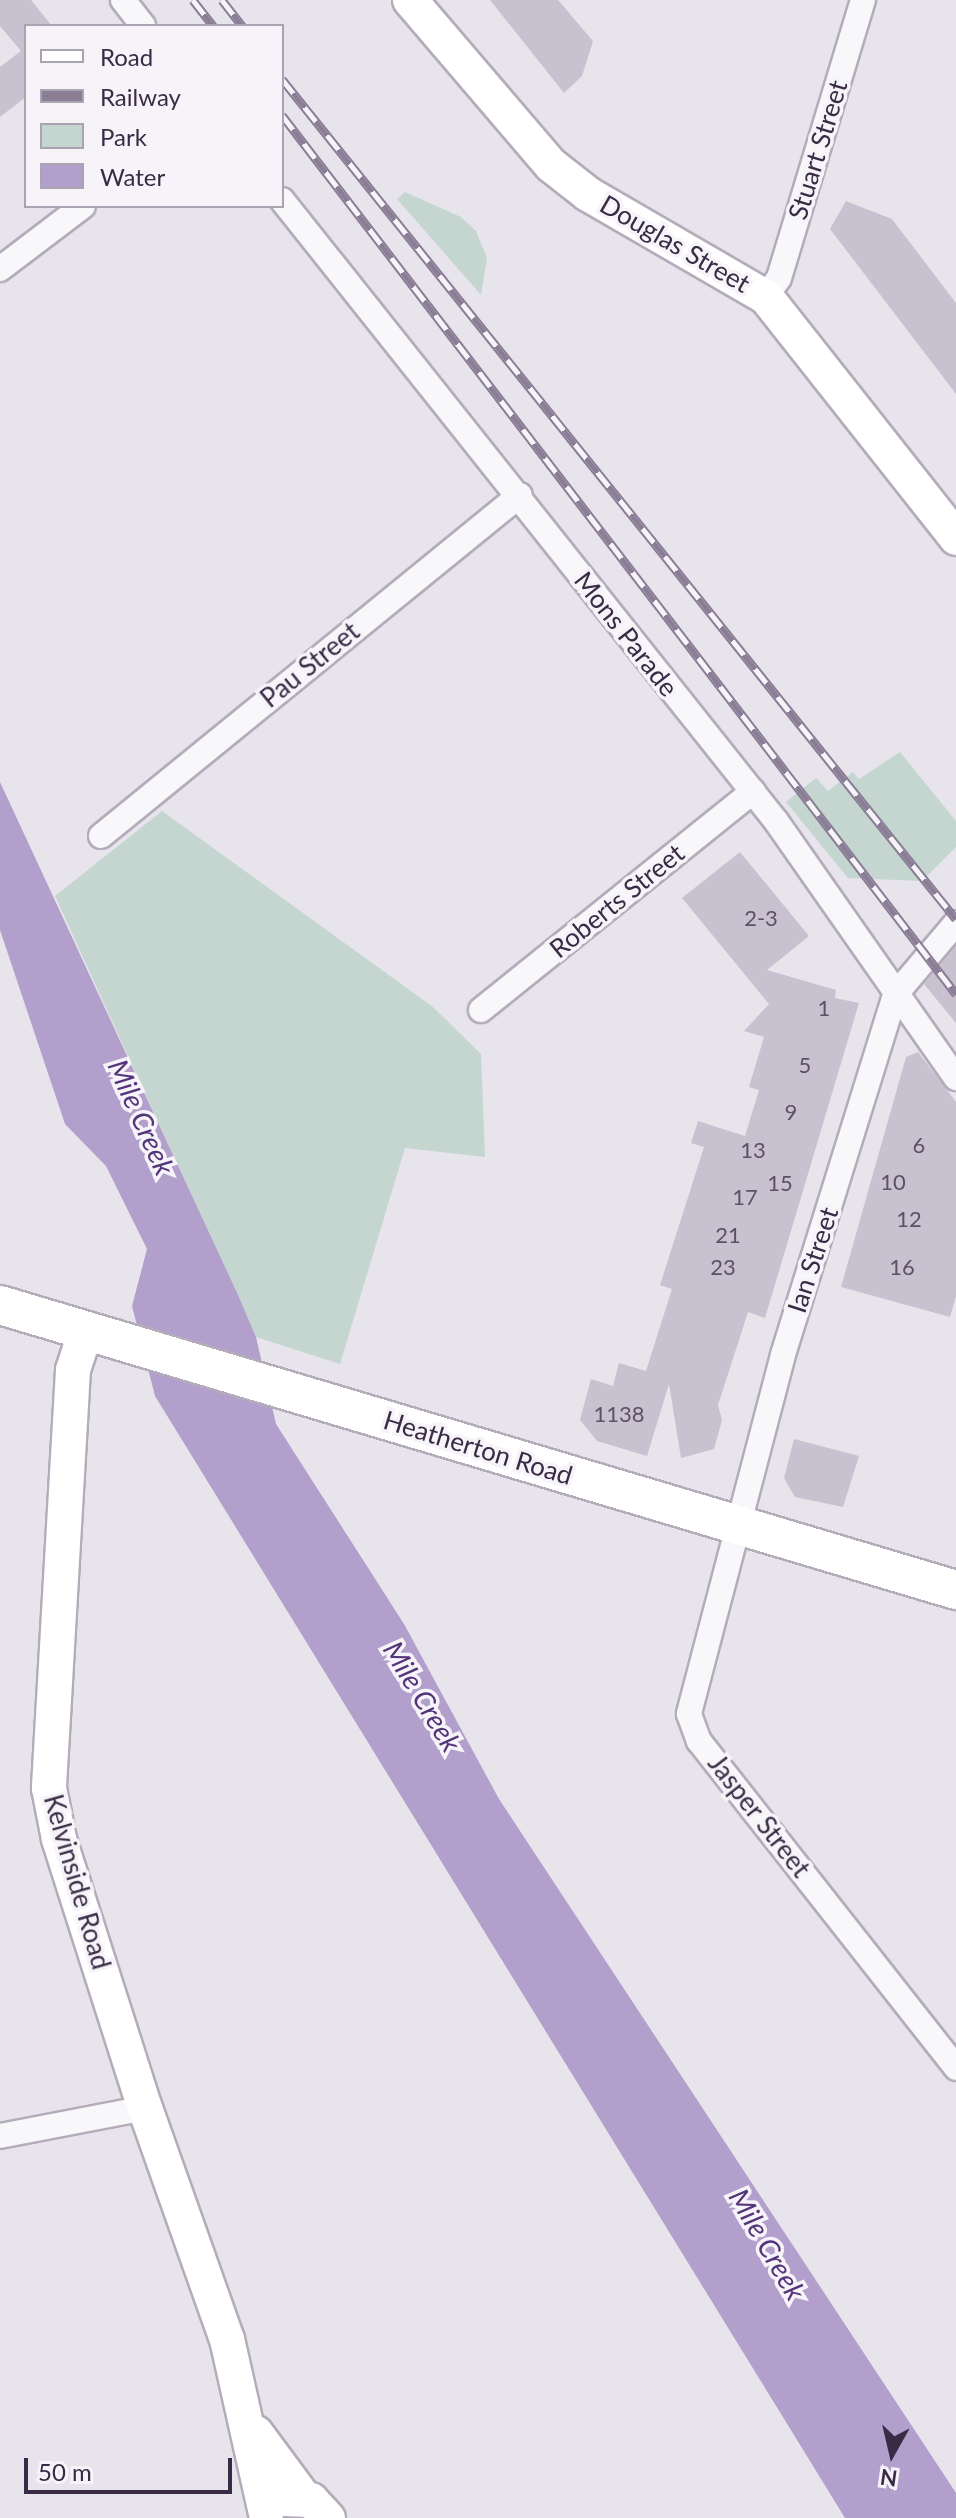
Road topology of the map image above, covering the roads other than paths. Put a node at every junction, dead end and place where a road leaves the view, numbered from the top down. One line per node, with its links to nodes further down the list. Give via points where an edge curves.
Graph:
1 (123, 0): 4 (street)
2 (410, 0): 8 (street, Douglas Street, via 551,165 588,194)
3 (863, 0): 8 (street, Stuart Street, via 779,278)
4 (141, 24)
5 (284, 202): 9 (street, Mons Parade)
6 (80, 208): 7 (street)
7 (0, 269)
8 (766, 297): 10 (street, Douglas Street)
9 (520, 495): 11 (street, Mons Parade); 12 (street, Pau Street)
10 (956, 538)
11 (753, 791): 14 (street, Mons Parade); 15 (street, Roberts Street)
12 (101, 836)
13 (956, 923): 14 (street)
14 (895, 995): 16 (street, Mons Parade); 19 (street, Ian Street, via 783,1355)
15 (481, 1010)
16 (956, 1078)
17 (0, 1305): 18 (main road, Heatherton Road)
18 (86, 1330): 19 (main road, Heatherton Road); 22 (street, Kelvinside Road, via 73,1370 49,1788 59,1839)
19 (740, 1527): 20 (main road, Heatherton Road); 21 (street, Jasper Street, via 690,1692 689,1714 699,1741)
20 (956, 1590)
21 (956, 2068)
22 (145, 2108): 23 (street); 24 (street, Kelvinside Road, via 227,2339)
23 (0, 2136)
24 (247, 2415): 25 (street, Kelvinside Road, via 270,2459); 26 (street, Kelvinside Road)
25 (316, 2508): 26 (street, via 282,2500)
26 (265, 2516)

